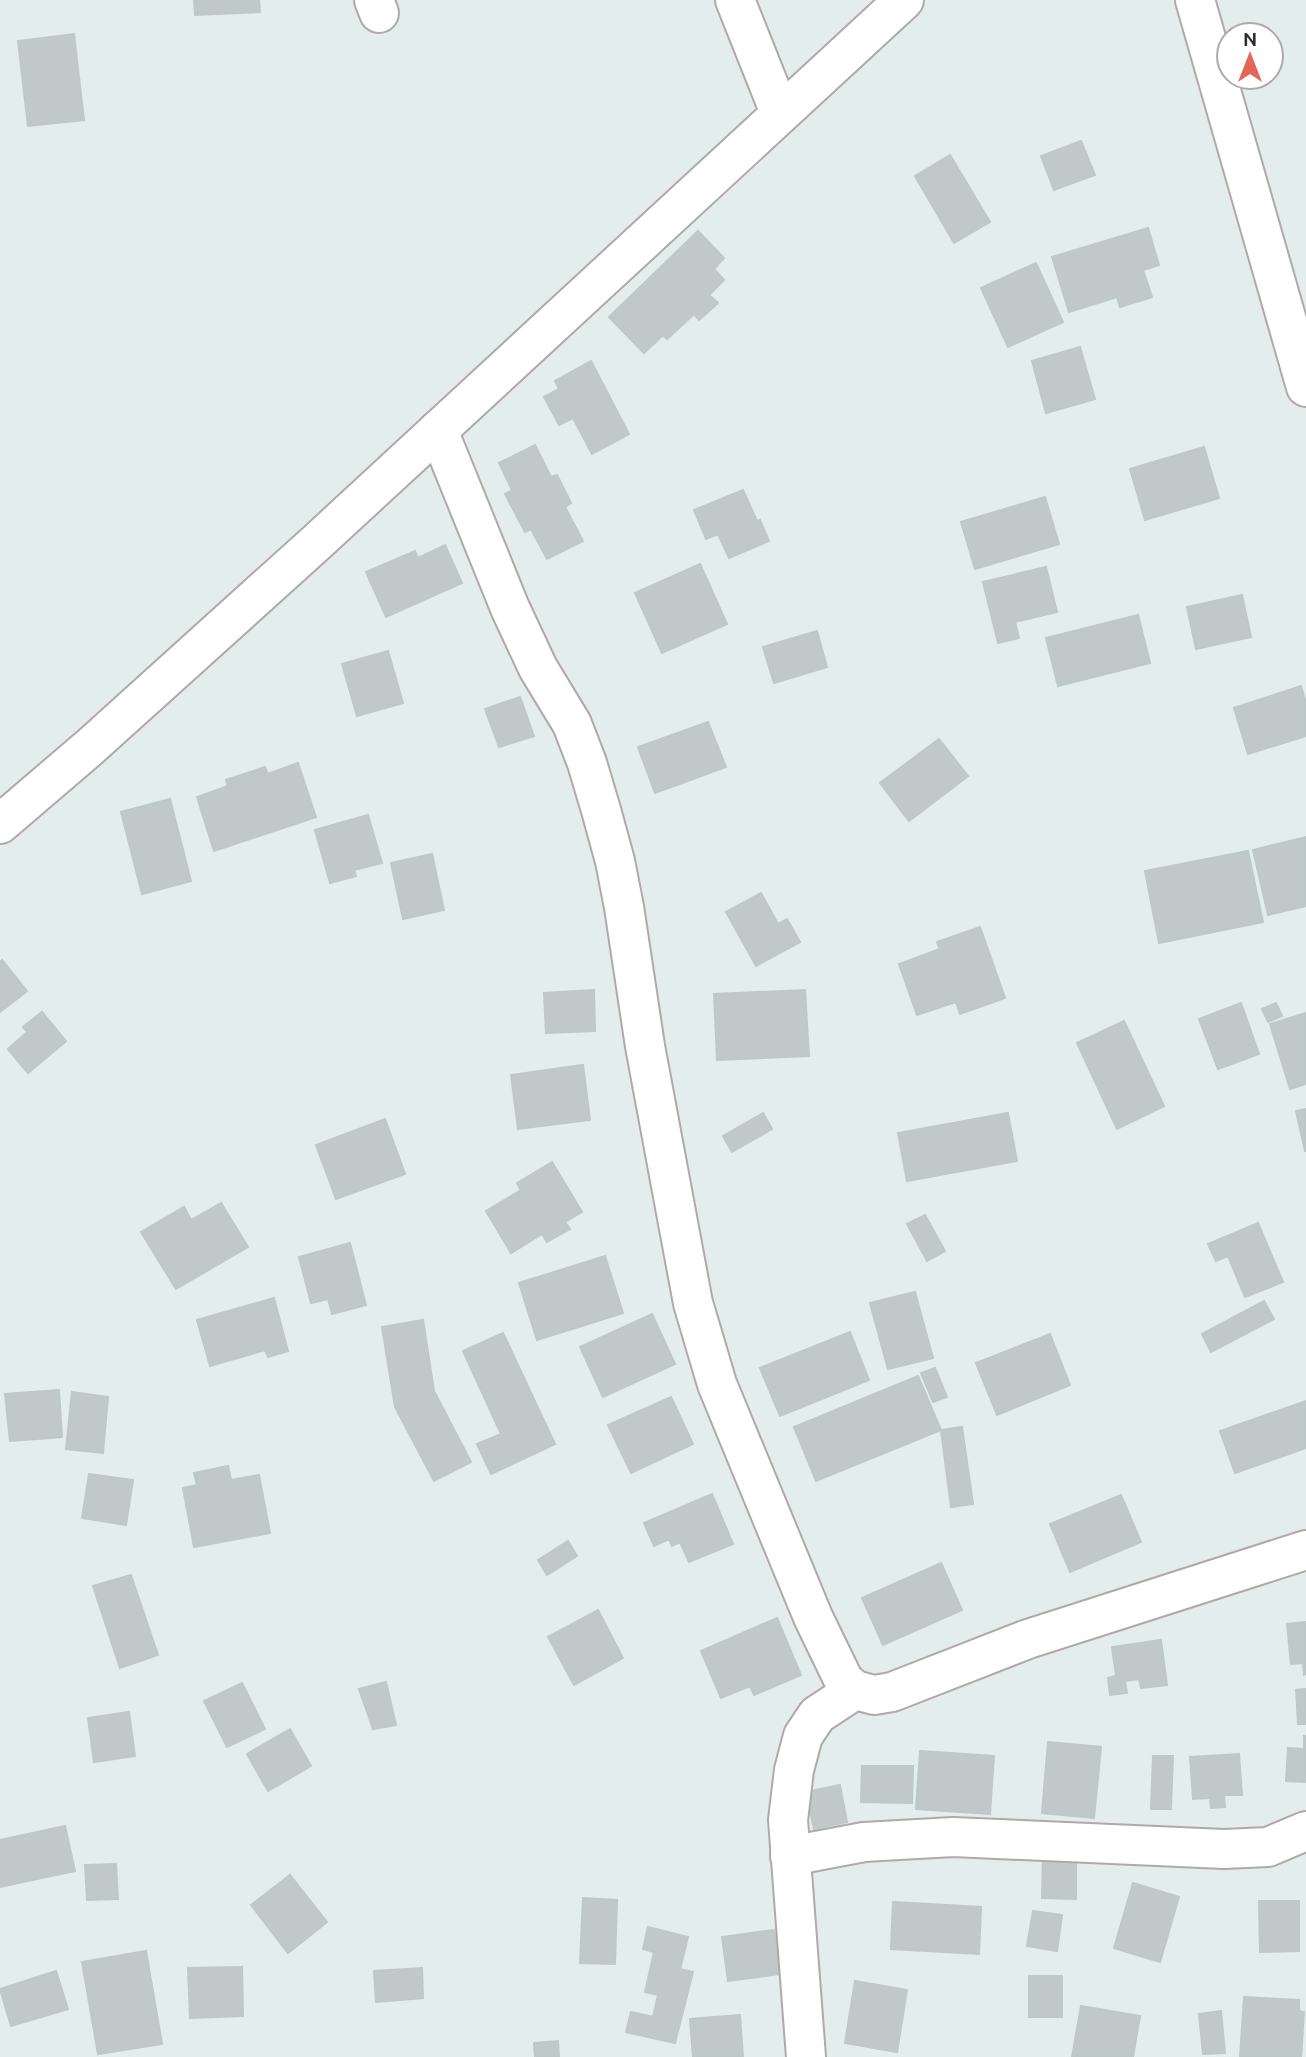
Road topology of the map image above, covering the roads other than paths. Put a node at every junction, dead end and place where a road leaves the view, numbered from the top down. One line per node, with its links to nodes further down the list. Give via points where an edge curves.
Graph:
1 (735, 0): 4 (street)
2 (904, 0): 4 (street)
3 (1195, 0): 5 (street)
4 (780, 113): 6 (street)
5 (1306, 387)
6 (438, 430): 7 (street); 9 (street, via 510,608 538,668 572,724 587,763 617,873 697,1317 717,1384 813,1617 844,1681)
7 (0, 824)
8 (1306, 1550): 9 (street, via 1028,1639 892,1692 874,1695)
9 (855, 1690): 11 (street, via 817,1715 803,1736 788,1820)
10 (1306, 1831): 11 (street, via 1268,1847 953,1837 864,1842)
11 (790, 1856): 12 (street)
12 (806, 2057)

